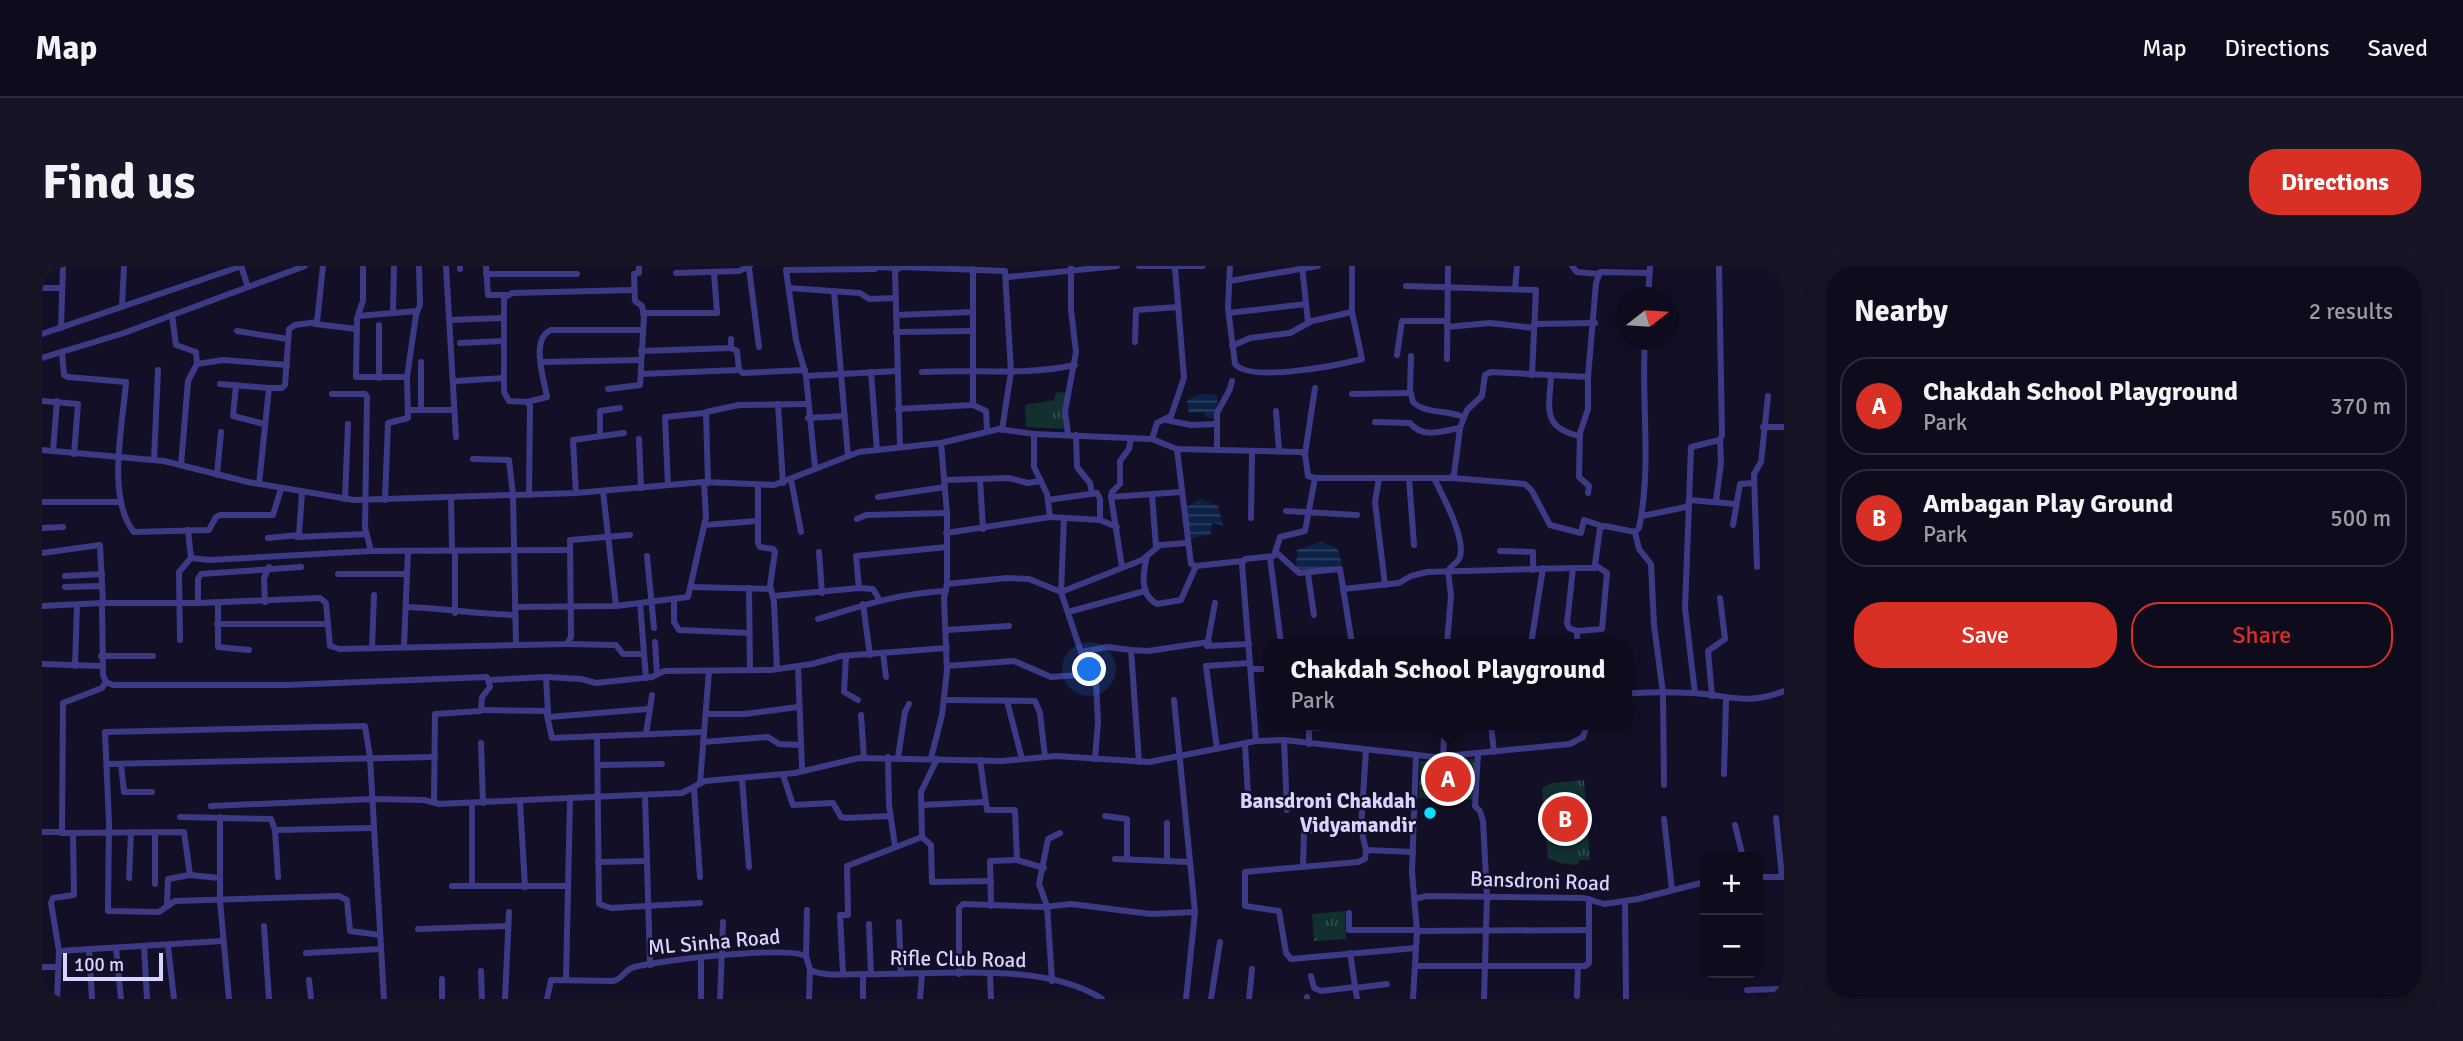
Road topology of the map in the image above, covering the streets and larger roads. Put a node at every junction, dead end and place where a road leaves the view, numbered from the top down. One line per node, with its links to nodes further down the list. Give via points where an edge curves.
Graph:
1 (63, 266): 46 (street)
2 (124, 266): 54 (street)
3 (305, 266): 42 (street)
4 (323, 266): 69 (street)
5 (363, 266): 64 (street, via 363,302)
6 (394, 266): 56 (street)
7 (419, 266): 57 (street)
8 (446, 266): 66 (street)
9 (639, 266): 49 (street)
10 (932, 266): 24 (street); 26 (street)
11 (1117, 266): 28 (street)
12 (1139, 266): 29 (street)
13 (1197, 266): 14 (street); 29 (street)
14 (1203, 266)
15 (1230, 266): 40 (street)
16 (1318, 266): 25 (street)
17 (1352, 266): 59 (street)
18 (1448, 266): 43 (street)
19 (1517, 266): 48 (street)
20 (1572, 266): 32 (street, via 1574,271)
21 (1719, 266): 164 (street)
22 (749, 267): 35 (street); 86 (street)
23 (875, 267): 26 (street); 47 (street, via 786,270)
24 (961, 267): 31 (street)
25 (1302, 267): 40 (street); 53 (street)
26 (897, 268): 52 (street)
27 (1003, 268): 31 (street); 39 (street)
28 (1071, 268): 39 (street); 100 (street)
29 (1175, 268): 55 (street)
30 (242, 269): 42 (street); 54 (street)
31 (973, 269): 58 (street)
32 (1586, 269): 36 (street)
33 (1650, 269): 36 (street); 44 (street)
34 (486, 270): 38 (street); 51 (street, via 488,295)
35 (718, 270): 37 (street); 60 (street, via 717,313)
36 (1602, 270): 68 (street)
37 (676, 273)
38 (577, 274)
39 (1008, 277): 107 (street)
40 (1229, 281): 61 (street)
41 (1406, 286): 43 (street)
42 (247, 287): 62 (street)
43 (1447, 287): 48 (street); 70 (street)
44 (1649, 287)
45 (42, 288): 46 (street)
46 (62, 288): 73 (street)
47 (789, 288): 50 (street); 108 (street)
48 (1515, 289): 72 (street, via 1536,290)
49 (634, 290): 51 (street); 60 (street)
50 (834, 292): 52 (street, via 860,293 869,299); 109 (street)
51 (508, 295): 65 (street)
52 (896, 298): 63 (street)
53 (1306, 304): 61 (street); 67 (street)
54 (122, 306): 73 (street)
55 (1178, 307): 83 (street, via 1136,310); 144 (street, via 1184,378 1175,409)
56 (393, 311): 57 (street); 64 (street)
57 (417, 311): 113 (street)
58 (973, 312): 63 (street); 77 (street)
59 (1352, 312): 67 (street); 85 (street, via 1362,359 1319,369 1244,370 1235,364)
60 (643, 313): 75 (street)
61 (1228, 313): 85 (street)
62 (172, 315): 90 (street); 98 (street, via 176,345 197,352)
63 (896, 315): 78 (street)
64 (358, 316): 74 (street)
65 (503, 318): 66 (street); 82 (street)
66 (450, 320): 138 (street)
67 (1308, 322): 85 (street, via 1290,332 1250,338)
68 (1595, 323): 72 (street); 114 (street)
69 (315, 324): 74 (street); 80 (street, via 292,326)
70 (1447, 324): 72 (street); 91 (street, via 1402,321); 94 (street)
71 (379, 325): 115 (street)
72 (1534, 326): 111 (street)
73 (61, 328): 79 (street)
74 (356, 329): 115 (street, via 356,377)
75 (643, 330): 89 (street); 97 (street, via 551,330 541,338)
76 (237, 331): 80 (street)
77 (973, 331): 78 (street); 101 (street)
78 (896, 332): 104 (street)
79 (42, 334)
80 (288, 339): 99 (street)
81 (731, 339): 87 (street)
82 (503, 341): 84 (street); 116 (street)
83 (1135, 342)
84 (460, 343)
85 (1232, 346)
86 (759, 347)
87 (731, 348): 89 (street); 103 (street, via 737,351)
88 (1644, 350): 225 (street, via 1647,428)
89 (641, 351): 95 (street)
90 (62, 352): 93 (street); 177 (street, via 65,376 126,382)
91 (1397, 355)
92 (1412, 356): 124 (street)
93 (42, 358)
94 (1447, 359)
95 (641, 360): 97 (street); 110 (street)
96 (421, 362): 137 (street)
97 (541, 362): 130 (street, via 547,397)
98 (197, 364): 99 (street, via 223,360); 180 (street, via 188,380)
99 (287, 365): 121 (street, via 284,387)
100 (1075, 365): 107 (street); 157 (street, via 1065,411)
101 (973, 369): 106 (street); 107 (street); 133 (street)
102 (158, 370): 179 (street)
103 (739, 370): 108 (street, via 748,374); 110 (street)
104 (897, 371): 105 (street); 135 (street)
105 (872, 372): 109 (street); 169 (street)
106 (922, 372)
107 (1011, 372): 152 (street)
108 (806, 373): 109 (street); 132 (street)
109 (839, 373): 141 (street)
110 (641, 374): 123 (street, via 638,386)
111 (1532, 375): 112 (street); 142 (street, via 1487,373 1482,396)
112 (1551, 376): 114 (street); 159 (street, via 1549,403 1554,425)
113 (407, 377): 115 (street); 136 (street)
114 (1588, 377): 159 (street, via 1587,417)
115 (379, 378)
116 (504, 378): 117 (street); 130 (street, via 506,398)
117 (456, 381)
118 (1232, 381): 148 (street, via 1217,413)
119 (220, 384): 120 (street)
120 (236, 385): 121 (street); 146 (street, via 233,416)
121 (269, 388): 146 (street)
122 (1315, 388): 175 (street)
123 (608, 389)
124 (1410, 393): 126 (street); 142 (street, via 1421,408)
125 (332, 394): 213 (street, via 367,397)
126 (1352, 394)
127 (1768, 396): 149 (street)
128 (42, 401): 129 (street)
129 (57, 401): 171 (street); 174 (street, via 78,404)
130 (527, 402): 208 (street)
131 (778, 404): 132 (street); 140 (street, via 739,405); 192 (street)
132 (807, 404): 143 (street)
133 (973, 405): 135 (street); 153 (street, via 986,411)
134 (620, 408): 158 (street, via 600,411)
135 (898, 409): 166 (street)
136 (408, 410): 137 (street); 214 (street, via 406,420 388,423)
137 (421, 410): 138 (street)
138 (454, 410): 160 (street)
139 (1276, 411): 173 (street)
140 (705, 413): 191 (street); 196 (street, via 665,417)
141 (844, 416): 143 (street); 176 (street)
142 (1463, 417): 151 (street)
143 (808, 418): 181 (street)
144 (1164, 419): 148 (street); 163 (street, via 1157,423)
145 (1375, 422): 151 (street, via 1410,423 1426,433)
146 (264, 424): 194 (street)
147 (348, 424): 212 (street)
148 (1217, 424): 170 (street)
149 (1763, 427): 150 (street); 193 (street, via 1761,462 1754,469)
150 (1784, 427)
151 (1460, 428): 187 (street)
152 (1002, 429): 153 (street); 156 (street)
153 (987, 430): 165 (street)
154 (220, 432): 182 (street)
155 (624, 433): 158 (street)
156 (1034, 434): 157 (street); 190 (street, via 1034,467)
157 (1072, 434): 161 (street); 205 (street, via 1077,467 1090,482)
158 (600, 435): 203 (street, via 573,440)
159 (1580, 436): 204 (street, via 1579,480 1589,486)
160 (456, 437)
161 (1131, 438): 163 (street); 211 (street)
162 (639, 439): 198 (street)
163 (1152, 439): 167 (street)
164 (1720, 440): 216 (street); 219 (street, via 1691,447)
165 (941, 443): 166 (street); 195 (street)
166 (900, 447): 169 (street)
167 (1177, 449): 170 (street); 202 (street)
168 (42, 450): 171 (street)
169 (877, 450): 176 (street)
170 (1217, 450): 172 (street)
171 (53, 451): 174 (street)
172 (1252, 451): 173 (street); 228 (street)
173 (1279, 451): 175 (street)
174 (75, 454): 177 (street)
175 (1305, 454): 183 (street, via 1308,476)
176 (848, 456): 181 (street)
177 (121, 458): 179 (street); 218 (street)
178 (473, 459): 207 (street, via 508,458)
179 (154, 460): 180 (street)
180 (181, 464): 182 (street)
181 (815, 467): 188 (street)
182 (217, 475): 194 (street)
183 (1315, 478): 184 (street); 222 (street)
184 (1379, 478): 185 (street); 281 (street, via 1376,502)
185 (1409, 478): 186 (street); 249 (street)
186 (1434, 478): 187 (street); 275 (street, via 1457,530 1460,549 1458,561)
187 (1450, 478): 233 (street, via 1525,484 1550,525 1581,533 1584,520)
188 (791, 479): 192 (street); 240 (street)
189 (980, 479): 190 (street); 195 (street); 238 (street)
190 (1041, 481): 215 (street)
191 (706, 483): 196 (street); 197 (street); 232 (street)
192 (783, 483): 197 (street)
193 (1754, 483): 220 (street, via 1740,484); 269 (street)
194 (259, 484): 199 (street)
195 (945, 484): 210 (street); 223 (street)
196 (668, 485): 198 (street)
197 (758, 485): 231 (street)
198 (641, 488): 200 (street)
199 (281, 489): 201 (street); 239 (street, via 273,515 220,515 211,529)
200 (603, 491): 203 (street); 246 (street)
201 (302, 492): 212 (street); 245 (street)
202 (1181, 492): 206 (street); 248 (street)
203 (576, 493): 208 (street)
204 (1588, 493)
205 (1092, 494): 215 (street); 230 (street, via 1099,496)
206 (1153, 494): 211 (street); 251 (street)
207 (513, 495): 208 (street); 209 (street); 252 (street)
208 (529, 495)
209 (451, 497): 214 (street); 256 (street)
210 (878, 497)
211 (1111, 497): 236 (street)
212 (345, 499): 213 (street)
213 (365, 500): 214 (street); 243 (street)
214 (385, 500)
215 (1048, 500): 226 (street)
216 (1716, 501): 219 (street); 220 (street)
217 (42, 502): 218 (street)
218 (120, 502): 239 (street, via 134,531)
219 (1689, 502): 225 (street, via 1684,508); 366 (street, via 1685,608)
220 (1736, 504): 234 (street)
221 (1286, 511): 222 (street)
222 (1309, 512): 224 (street); 261 (street, via 1305,531 1280,537)
223 (947, 513): 229 (street); 242 (street)
224 (1357, 515)
225 (1642, 516): 241 (street)
226 (1050, 517): 227 (street); 238 (street)
227 (1064, 517): 230 (street); 291 (street)
228 (1251, 518)
229 (857, 519)
230 (1100, 520): 236 (street)
231 (757, 521): 232 (street); 288 (street, via 759,546 775,552)
232 (704, 525): 284 (street)
233 (1602, 526): 241 (street); 272 (street)
234 (1733, 526)
235 (63, 527): 237 (street)
236 (1117, 527): 268 (street)
237 (42, 528)
238 (984, 529): 242 (street)
239 (188, 530): 263 (street)
240 (801, 532)
241 (1635, 532): 365 (street, via 1639,549 1651,564)
242 (946, 533): 250 (street)
243 (367, 534): 245 (street); 254 (street)
244 (630, 535): 246 (street)
245 (297, 537): 247 (street)
246 (607, 537): 253 (street, via 572,537); 310 (street)
247 (268, 538)
248 (1187, 543): 251 (street); 266 (street, via 1190,561)
249 (1414, 545)
250 (947, 547): 285 (street, via 856,556); 286 (street)
251 (1156, 547): 262 (street)
252 (514, 550): 253 (street); 256 (street); 312 (street)
253 (570, 550): 309 (street)
254 (370, 551): 255 (street); 264 (street)
255 (408, 551): 256 (street); 278 (street)
256 (453, 551): 314 (street)
257 (1500, 551): 274 (street, via 1533,552)
258 (819, 552): 292 (street)
259 (42, 553): 276 (street, via 100,545)
260 (647, 555): 299 (street)
261 (1273, 555): 265 (street); 279 (street, via 1294,571); 324 (street)
262 (1147, 556): 268 (street); 290 (street)
263 (191, 558): 264 (street); 305 (street, via 179,569)
264 (269, 558): 273 (street)
265 (1242, 561): 266 (street); 333 (street)
266 (1196, 566): 290 (street, via 1181,600 1157,604)
267 (301, 567): 273 (street)
268 (1122, 567): 291 (street)
269 (1757, 567)
270 (1544, 568): 271 (street); 274 (street); 327 (street)
271 (1573, 568): 272 (street); 322 (street, via 1567,623)
272 (1595, 568): 322 (street, via 1606,573 1602,629)
273 (269, 569): 298 (street, via 264,578); 301 (street, via 201,573)
274 (1533, 570): 275 (street)
275 (1448, 571): 281 (street); 326 (street)
276 (102, 574): 280 (street); 282 (street)
277 (338, 574): 278 (street)
278 (407, 574): 311 (street)
279 (1308, 574): 289 (street, via 1340,569); 315 (street)
280 (65, 576)
281 (1385, 585): 289 (street)
282 (102, 586): 283 (street); 300 (street)
283 (65, 587)
284 (692, 587): 287 (street); 297 (street, via 688,597)
285 (859, 588): 292 (street); 296 (street, via 873,589)
286 (946, 588): 291 (street, via 1007,578 1029,579); 296 (street); 321 (street)
287 (749, 589): 288 (street); 323 (street)
288 (771, 589): 294 (street)
289 (1343, 589): 325 (street)
290 (1145, 591): 313 (street)
291 (1061, 592): 313 (street)
292 (822, 593): 294 (street)
293 (374, 595): 336 (street)
294 (774, 597): 354 (street)
295 (1720, 597): 369 (street, via 1725,639 1708,651)
296 (879, 598): 306 (street)
297 (674, 601): 299 (street); 323 (street, via 674,622 679,630)
298 (265, 602): 302 (street); 318 (street, via 324,599)
299 (652, 602): 303 (street); 320 (street)
300 (102, 603): 305 (street); 307 (street); 344 (street)
301 (198, 603): 302 (street); 305 (street)
302 (218, 603): 317 (street)
303 (640, 603): 310 (street); 342 (street)
304 (1215, 603): 331 (street)
305 (180, 604): 329 (street)
306 (863, 604): 316 (street); 343 (street)
307 (77, 605): 308 (street); 348 (street)
308 (42, 606)
309 (571, 606): 310 (street); 312 (street); 332 (street)
310 (616, 606)
311 (406, 607): 314 (street, via 444,607); 335 (street)
312 (515, 611): 314 (street); 334 (street)
313 (1068, 612): 340 (street)
314 (455, 613)
315 (1314, 615)
316 (818, 619)
317 (217, 624): 318 (street); 338 (street, via 219,649)
318 (327, 624): 336 (street, via 333,648)
319 (1009, 626): 321 (street)
320 (654, 628)
321 (946, 630): 337 (street)
322 (1577, 631): 328 (street)
323 (749, 633): 355 (street)
324 (1281, 639)
325 (1351, 639)
326 (1447, 639)
327 (1532, 639)
328 (1577, 639)
329 (180, 640)
330 (655, 642): 357 (street)
331 (1209, 642): 333 (street, via 1208,646); 339 (street)
332 (568, 644): 334 (street); 342 (street, via 616,645 624,654)
333 (1249, 644): 351 (street)
334 (516, 645): 335 (street)
335 (404, 646): 336 (street)
336 (372, 648)
337 (947, 648): 341 (street); 350 (street)
338 (250, 650)
339 (1131, 650): 340 (street, via 1107,647); 413 (street)
340 (1081, 652): 358 (street)
341 (883, 653): 343 (street); 360 (street)
342 (644, 654): 361 (street)
343 (870, 654): 346 (street)
344 (100, 656): 345 (street); 349 (street)
345 (153, 656)
346 (846, 656): 352 (street); 371 (street, via 844,692)
347 (42, 664): 348 (street)
348 (75, 666): 349 (street)
349 (102, 666): 363 (street)
350 (947, 666): 358 (street, via 1014,661 1051,677); 372 (street)
351 (1250, 666): 353 (street); 390 (street); 396 (street, via 1206,666)
352 (798, 667): 354 (street); 376 (street)
353 (1264, 668)
354 (776, 669): 355 (street)
355 (750, 670): 356 (street)
356 (709, 671): 357 (street); 379 (street)
357 (657, 674): 361 (street)
358 (1093, 674): 411 (street, via 1098,692)
359 (547, 677): 361 (street, via 596,683); 362 (street); 380 (street)
360 (886, 677)
361 (646, 678)
362 (489, 680): 363 (street, via 126,686); 378 (street)
363 (106, 682): 452 (street, via 61,707)
364 (1784, 691): 370 (street, via 1766,698)
365 (1663, 693): 366 (street); 367 (street); 423 (street)
366 (1695, 693): 369 (street)
367 (1632, 694)
368 (652, 695): 377 (street)
369 (1712, 696): 370 (street)
370 (1726, 699): 419 (street)
371 (858, 700)
372 (944, 700): 374 (street); 409 (street)
373 (1174, 700): 407 (street)
374 (1007, 701): 406 (street, via 1030,699 1038,705); 410 (street)
375 (909, 704): 405 (street)
376 (798, 707): 379 (street); 395 (street)
377 (648, 709): 380 (street); 387 (street)
378 (482, 710): 380 (street); 403 (street, via 435,714)
379 (706, 714): 386 (street)
380 (548, 715): 388 (street, via 552,738)
381 (861, 715): 408 (street)
382 (1309, 730): 394 (street)
383 (1445, 730): 401 (street)
384 (1492, 730): 398 (street)
385 (1585, 730): 398 (street, via 1583,737 1570,744)
386 (704, 732): 387 (street); 391 (street)
387 (646, 734): 388 (street)
388 (597, 736): 417 (street)
389 (1284, 740): 390 (street); 394 (street); 437 (street)
390 (1256, 741): 393 (street)
391 (703, 742): 395 (street, via 768,737 785,745); 422 (street)
392 (481, 744): 434 (street)
393 (1245, 744): 396 (street); 426 (street)
394 (1309, 744): 397 (street)
395 (800, 745): 418 (street)
396 (1217, 749): 407 (street)
397 (1366, 750): 400 (street); 458 (street, via 1361,828)
398 (1494, 752): 399 (street)
399 (1478, 754): 401 (street); 486 (street, via 1475,806 1483,821)
400 (1416, 755): 401 (street); 459 (street)
401 (1443, 756)
402 (370, 757): 403 (street); 414 (street, via 365,726 298,726 105,732); 415 (street); 428 (street)
403 (435, 757): 432 (street)
404 (888, 757): 405 (street); 408 (street); 438 (street)
405 (898, 757): 409 (street)
406 (1045, 757): 410 (street); 411 (street)
407 (1182, 757): 413 (street); 467 (street)
408 (864, 758): 420 (street)
409 (934, 759): 412 (street); 435 (street, via 921,792)
410 (1022, 759): 412 (street)
411 (1095, 759): 413 (street)
412 (980, 760): 431 (street)
413 (1139, 762)
414 (107, 764): 415 (street); 454 (street)
415 (121, 764): 424 (street, via 124,792)
416 (662, 764): 417 (street)
417 (598, 765): 427 (street)
418 (802, 767)
419 (1724, 774)
420 (783, 775): 421 (street); 438 (street, via 793,805 833,803 846,818)
421 (742, 779): 422 (street); 468 (street)
422 (697, 785): 425 (street, via 682,793); 474 (street)
423 (1664, 785)
424 (152, 792)
425 (645, 794): 427 (street); 464 (street)
426 (1248, 795)
427 (599, 798): 429 (street); 466 (street)
428 (372, 799): 432 (street); 436 (street); 446 (street)
429 (570, 799): 430 (street); 483 (street)
430 (520, 802): 434 (street); 484 (street)
431 (986, 802): 435 (street); 463 (street, via 987,810 1015,810)
432 (435, 803): 433 (street)
433 (472, 803): 434 (street); 482 (street)
434 (483, 803)
435 (922, 805): 456 (street)
436 (211, 806)
437 (1287, 810)
438 (890, 816): 457 (street)
439 (1105, 816): 462 (street, via 1126,819)
440 (180, 817): 441 (street)
441 (220, 817): 447 (street, via 267,817); 472 (street)
442 (1776, 818): 476 (street)
443 (1664, 819): 485 (street)
444 (1167, 823): 465 (street)
445 (1734, 825): 460 (street)
446 (374, 828): 447 (street); 511 (street)
447 (275, 830): 473 (street)
448 (1330, 830): 470 (street, via 1304,831)
449 (42, 832): 452 (street)
450 (131, 832): 451 (street); 454 (street); 477 (street)
451 (155, 832): 471 (street, via 186,834); 479 (street)
452 (61, 833): 453 (street)
453 (73, 833): 454 (street); 492 (street, via 74,895)
454 (108, 833): 494 (street, via 108,911 159,912)
455 (1060, 833): 469 (street, via 1048,839)
456 (922, 837): 457 (street); 478 (street, via 931,845 932,882)
457 (895, 846): 535 (street, via 847,866 848,915 840,915)
458 (1366, 850): 459 (street); 470 (street, via 1365,859 1358,862)
459 (1413, 852): 487 (street)
460 (1742, 852)
461 (1115, 859): 462 (street)
462 (1128, 859): 465 (street)
463 (1017, 860): 469 (street); 478 (street, via 990,861)
464 (647, 861): 466 (street); 497 (street)
465 (1167, 861): 467 (street)
466 (598, 862): 497 (street, via 599,904)
467 (1190, 862): 500 (street)
468 (749, 867)
469 (1044, 867): 496 (street, via 1039,889)
470 (1303, 867): 522 (street, via 1245,872 1245,906 1279,911 1288,958)
471 (190, 875): 472 (street); 494 (street, via 168,880)
472 (219, 877): 490 (street)
473 (278, 877)
474 (701, 877)
475 (1763, 877): 476 (street)
476 (1783, 877)
477 (129, 878)
478 (991, 881): 495 (street)
479 (155, 884)
480 (1700, 884): 485 (street, Bansdroni Road)
481 (452, 886): 482 (street)
482 (472, 886): 484 (street)
483 (566, 886): 484 (street); 543 (street)
484 (525, 887)
485 (1672, 890): 491 (street, Bansdroni Road)
486 (1488, 896): 487 (street, Bansdroni Road); 488 (street, Bansdroni Road); 510 (street)
487 (1414, 898): 508 (street)
488 (1589, 899): 491 (street, Bansdroni Road, via 1604,904); 509 (street)
489 (42, 900): 492 (street)
490 (220, 901): 494 (street); 511 (street, via 344,897 350,931); 512 (street)
491 (1625, 901): 577 (street)
492 (51, 902): 520 (street)
493 (700, 903): 497 (street)
494 (167, 904)
495 (991, 906): 496 (street); 539 (street, via 963,904 959,908)
496 (1047, 906): 500 (street, via 1100,906 1151,914); 545 (street)
497 (651, 908): 527 (street)
498 (807, 910): 523 (street)
499 (509, 912): 506 (street)
500 (1195, 912): 571 (street)
501 (1349, 914): 508 (street, via 1349,930)
502 (723, 922): 524 (street)
503 (899, 922): 537 (street)
504 (869, 924): 536 (street)
505 (264, 926): 557 (street)
506 (508, 926): 507 (street); 562 (street)
507 (418, 929)
508 (1417, 930): 510 (street); 517 (street)
509 (1588, 930): 510 (street); 529 (street, via 1589,963)
510 (1487, 932): 526 (street)
511 (380, 935): 518 (street)
512 (222, 941): 515 (street); 556 (street)
513 (1220, 942): 572 (street)
514 (144, 946): 515 (street); 516 (street); 554 (street)
515 (168, 946): 555 (street)
516 (116, 948): 519 (street); 553 (street)
517 (1416, 948): 522 (street); 528 (street)
518 (381, 949): 521 (street); 559 (street)
519 (89, 950): 520 (street); 552 (street)
520 (59, 951): 531 (street)
521 (306, 953)
522 (1350, 953): 547 (street)
523 (806, 956): 524 (street, ML Sinha Road); 533 (street, ML Sinha Road)
524 (723, 957): 525 (street, ML Sinha Road); 565 (street)
525 (701, 958): 527 (street, ML Sinha Road); 564 (street)
526 (1487, 963): 528 (street); 529 (street); 576 (street)
527 (650, 965): 543 (street, ML Sinha Road, via 630,968 622,979 613,981)
528 (1415, 966): 575 (street)
529 (1578, 966): 550 (street)
530 (42, 967): 531 (street)
531 (56, 967): 551 (street)
532 (1252, 969): 573 (street)
533 (810, 970): 535 (street, Rifle Club Road); 566 (street, ML Sinha Road)
534 (481, 971): 561 (street)
535 (843, 974): 536 (street, Rifle Club Road)
536 (867, 974): 537 (street, Rifle Club Road); 567 (street)
537 (901, 974): 538 (street, Rifle Club Road)
538 (922, 974): 539 (street, Rifle Club Road); 568 (street)
539 (959, 974): 540 (street, Rifle Club Road)
540 (990, 974): 545 (street, Rifle Club Road); 569 (street)
541 (1311, 976): 547 (street, via 1314,988 1321,991)
542 (442, 979): 560 (street)
543 (566, 979): 563 (street, via 549,981)
544 (309, 980): 558 (street)
545 (1052, 981): 570 (street, Rifle Club Road, via 1089,990)
546 (1387, 984): 547 (street)
547 (1355, 988): 574 (street)
548 (1784, 989): 549 (street)
549 (1747, 990)
550 (1577, 996)
551 (57, 999)
552 (92, 999)
553 (121, 999)
554 (147, 999)
555 (174, 999)
556 (229, 999)
557 (269, 999)
558 (311, 999)
559 (384, 999)
560 (442, 999)
561 (482, 999)
562 (505, 999)
563 (547, 999)
564 (701, 999)
565 (720, 999)
566 (810, 999)
567 (863, 999)
568 (920, 999)
569 (991, 999)
570 (1102, 999)
571 (1186, 999)
572 (1211, 999)
573 (1249, 999)
574 (1357, 999)
575 (1413, 999)
576 (1485, 999)
577 (1626, 999)

